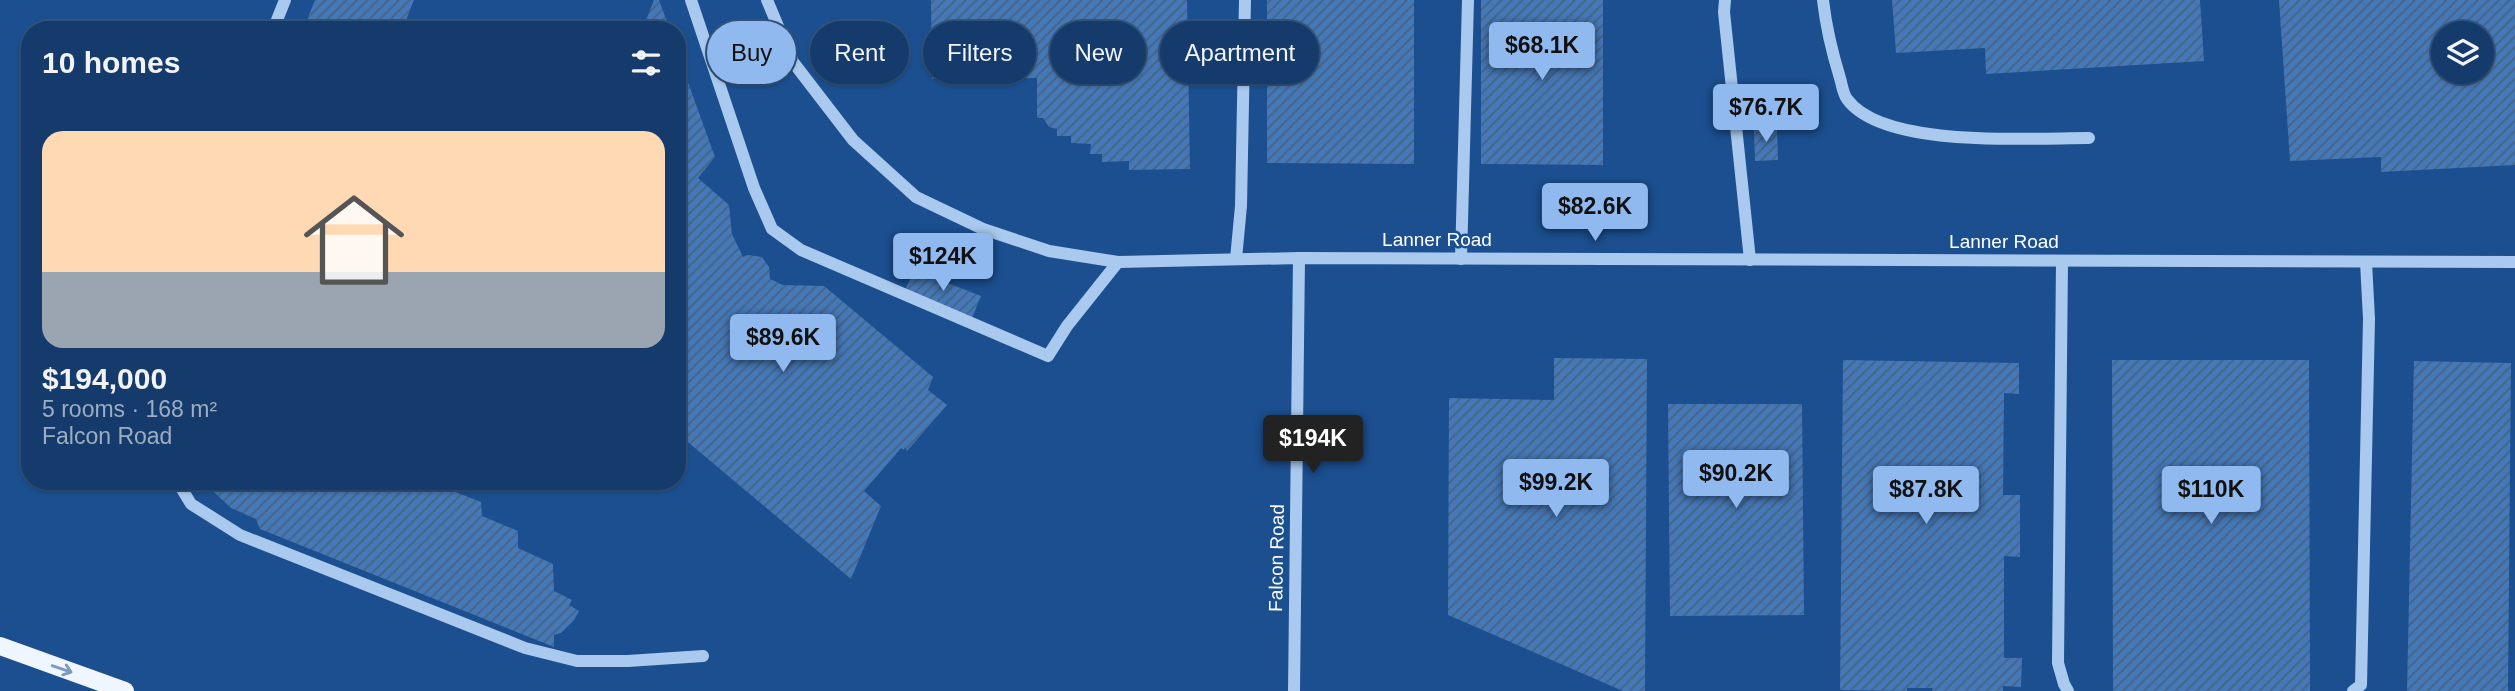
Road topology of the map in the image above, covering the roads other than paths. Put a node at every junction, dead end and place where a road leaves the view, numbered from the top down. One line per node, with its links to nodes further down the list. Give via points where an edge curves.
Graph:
1 (285, 0): 8 (street)
2 (691, 0): 15 (street, via 772,229 802,250 1048,356)
3 (767, 0): 15 (street, Lanner Road, via 793,62 853,140 916,197 983,229 1049,251)
4 (1245, 0): 11 (street)
5 (1468, 0): 12 (street)
6 (1725, 0): 13 (street)
7 (1823, 0): 9 (street, via 1827,37 1846,98 1866,116 1945,137)
8 (277, 21)
9 (2090, 138)
10 (1299, 258): 11 (street, Lanner Road); 12 (street, Lanner Road); 24 (street, Falcon Road)
11 (1236, 259): 15 (street, Lanner Road)
12 (1461, 259): 13 (street, Lanner Road)
13 (1750, 260): 14 (street, Lanner Road)
14 (2062, 261): 16 (street, Lanner Road); 21 (street, via 2058,663)
15 (1118, 262)
16 (2367, 262): 17 (street, Lanner Road); 22 (street)
17 (2515, 262)
18 (182, 490): 20 (street, via 191,504 240,535 525,649 577,662)
19 (0, 646): 23 (main road, one-way to 23)
20 (703, 656)
21 (2066, 688)
22 (2357, 688)
23 (125, 691)
24 (1294, 691)

